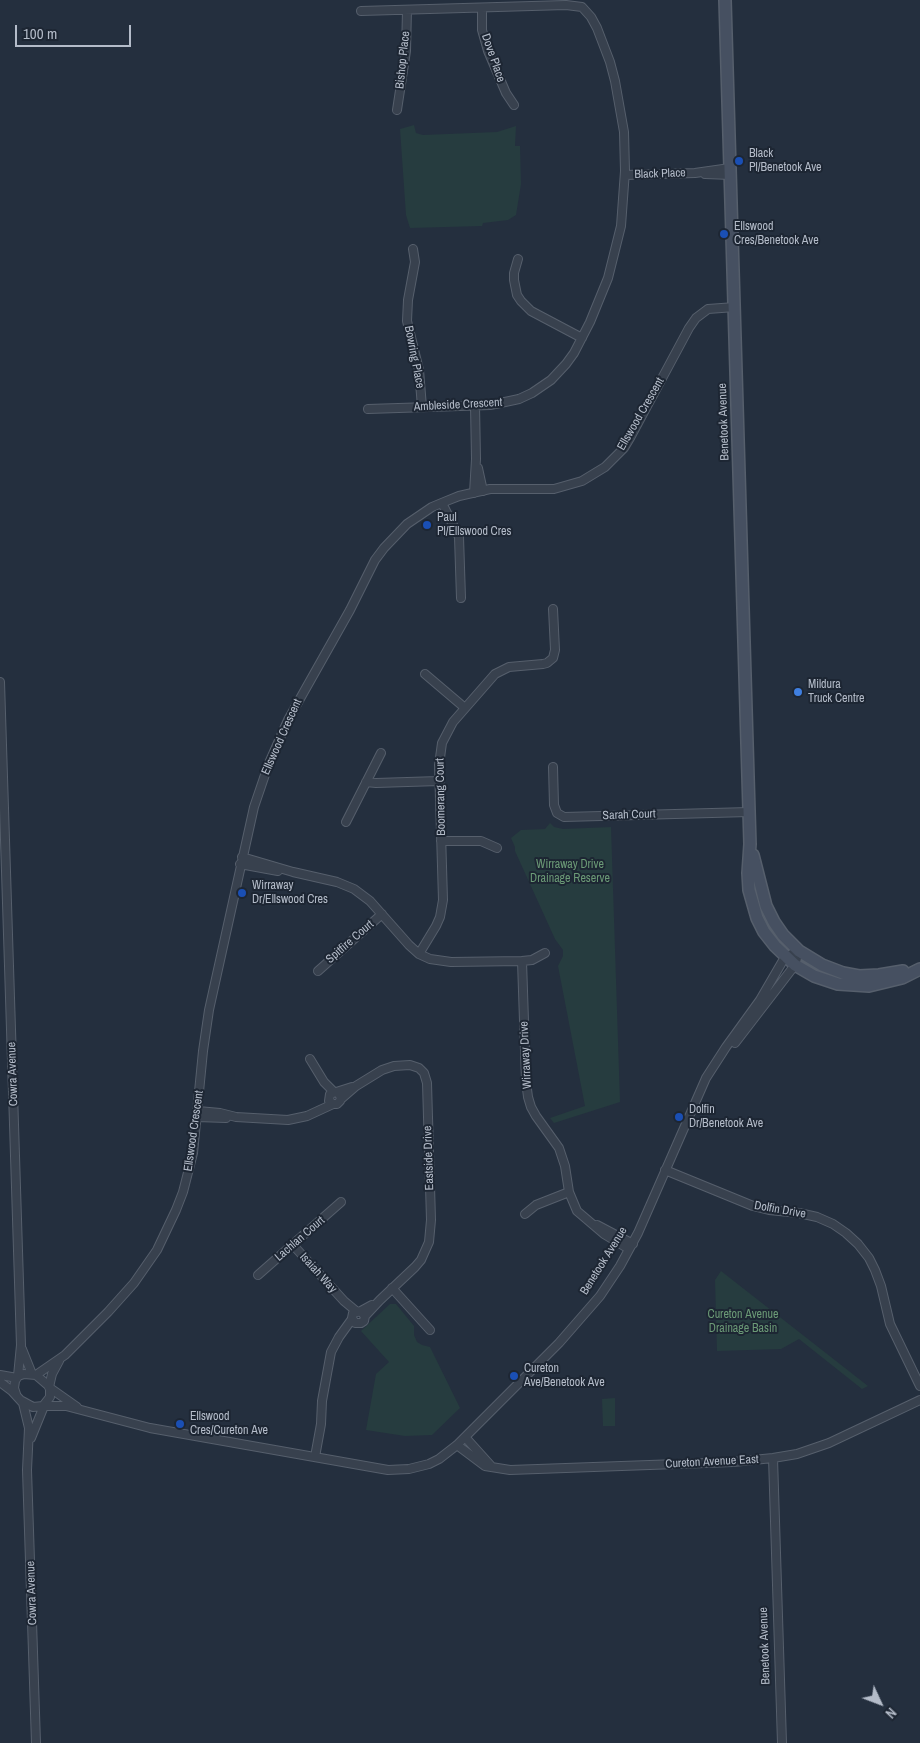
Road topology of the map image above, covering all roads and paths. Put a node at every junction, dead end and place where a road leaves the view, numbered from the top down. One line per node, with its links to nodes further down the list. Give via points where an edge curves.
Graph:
1 (587, 0): 4 (street)
2 (725, 0): 10 (main road, Benetook Avenue)
3 (518, 3): 4 (street); 5 (street)
4 (582, 7): 11 (street, Ambleside Crescent, via 596,28 615,81 624,132)
5 (482, 8): 6 (street); 8 (street, Dove Place, via 482,30 488,51)
6 (406, 10): 7 (street); 9 (street, Bishop Place, via 406,52)
7 (361, 11)
8 (514, 105)
9 (397, 110)
10 (730, 172): 11 (street, Black Place); 14 (main road, Benetook Avenue)
11 (625, 175): 15 (street, Ambleside Crescent, via 621,226 614,260)
12 (413, 248): 17 (street, Bowring Place, via 415,262 407,320 419,370)
13 (518, 259): 15 (street, via 514,280 521,302 537,315)
14 (735, 307): 20 (street, Ellswood Crescent, via 708,310 696,318 624,448 605,467 582,481 554,489 500,488); 32 (main road, Benetook Avenue)
15 (582, 338): 16 (street, Ambleside Crescent, via 558,373 532,393 505,402)
16 (475, 405): 17 (street, Ambleside Crescent); 19 (street)
17 (422, 407): 18 (street, Ambleside Crescent)
18 (368, 409)
19 (476, 458): 20 (street); 21 (street)
20 (483, 491): 21 (street, Ellswood Crescent)
21 (474, 493): 22 (street, Ellswood Crescent)
22 (442, 503): 23 (street, via 459,537); 37 (street, Ellswood Crescent, via 407,524 375,560 278,742 254,807)
23 (461, 598)
24 (553, 609): 27 (street, Boomerang Court, via 555,650 550,660 500,671)
25 (425, 674): 27 (street)
26 (0, 682): 61 (street, Cowra Avenue)
27 (465, 708): 30 (street, Boomerang Court, via 442,743)
28 (381, 753): 31 (street)
29 (553, 766): 32 (street, Sarah Court, via 554,805 557,813 564,816)
30 (439, 781): 31 (street); 34 (street, Boomerang Court)
31 (366, 782): 33 (street)
32 (749, 812): 35 (main road, Benetook Avenue)
33 (346, 822)
34 (441, 841): 36 (street, via 482,841); 41 (street, Boomerang Court, via 442,909)
35 (750, 844): 39 (main road, Benetook Avenue, via 766,906 783,935); 42 (main road, Benetook Avenue, via 748,873 752,904 764,932)
36 (497, 848)
37 (241, 861): 38 (street, via 261,869 337,882 354,889); 50 (street, Ellswood Crescent, via 207,1022)
38 (382, 914): 41 (street); 46 (street, Spitfire Court)
39 (799, 951): 42 (street); 44 (street, Benetook Avenue); 45 (main road, via 826,967 859,976)
40 (545, 953): 43 (street)
41 (419, 954): 43 (street, via 450,962)
42 (785, 957): 44 (main road); 48 (street, Benetook Avenue)
43 (522, 961): 52 (street, Wirraway Drive, via 528,1097 536,1116 559,1148)
44 (795, 965): 45 (main road, via 824,980 853,986 884,984); 48 (street, Benetook Avenue)
45 (920, 968)
46 (318, 971)
47 (310, 1059): 49 (street)
48 (715, 1065): 51 (street, Benetook Avenue)
49 (334, 1097): 50 (street, Eastside Drive, via 307,1116 288,1120 220,1118); 58 (street, Eastside Drive, via 388,1067 410,1065 422,1070 427,1082 431,1231 421,1260)
50 (198, 1114): 62 (street, Ellswood Crescent, via 183,1192 157,1250 122,1297)
51 (665, 1170): 56 (street, Benetook Avenue); 67 (street, Dolfin Drive, via 753,1206 817,1217 846,1233 864,1251 875,1270 890,1324)
52 (569, 1192): 54 (street, via 542,1202); 56 (street, Wirraway Drive, via 577,1211 588,1222 608,1230)
53 (341, 1202): 55 (street, Lachlan Court)
54 (525, 1214)
55 (293, 1244): 57 (street, Lachlan Court); 59 (street, Isaiah Way)
56 (631, 1246): 73 (street, Benetook Avenue, via 587,1312)
57 (258, 1275)
58 (392, 1288): 59 (street, Eastside Drive); 60 (street)
59 (357, 1316): 76 (street, Eastside Drive, via 332,1352 321,1424)
60 (430, 1330)
61 (21, 1345): 64 (street); 65 (street)
62 (60, 1360): 64 (street, Ellswood Crescent); 68 (street, Ellswood Crescent, via 52,1374)
63 (0, 1374): 65 (street)
64 (34, 1374): 65 (street); 68 (street)
65 (18, 1377): 69 (street, via 14,1388)
66 (0, 1382): 69 (street)
67 (920, 1386)
68 (50, 1387): 71 (street, via 51,1396); 72 (street)
69 (19, 1398): 71 (street, via 33,1407); 74 (street, via 28,1418)
70 (920, 1400): 77 (street, Cureton Avenue East, via 829,1444)
71 (44, 1406): 72 (street); 74 (street)
72 (80, 1410): 76 (street, via 150,1428)
73 (465, 1437): 75 (street); 78 (street)
74 (29, 1442): 79 (street, Cowra Avenue, via 27,1470)
75 (457, 1445): 76 (street, via 429,1464 409,1469 388,1470); 78 (street, Cureton Avenue East, via 478,1462)
76 (312, 1457)
77 (773, 1458): 78 (street, Cureton Avenue East, via 510,1470); 80 (street, Benetook Avenue)
78 (493, 1467)
79 (36, 1743)
80 (782, 1743)

